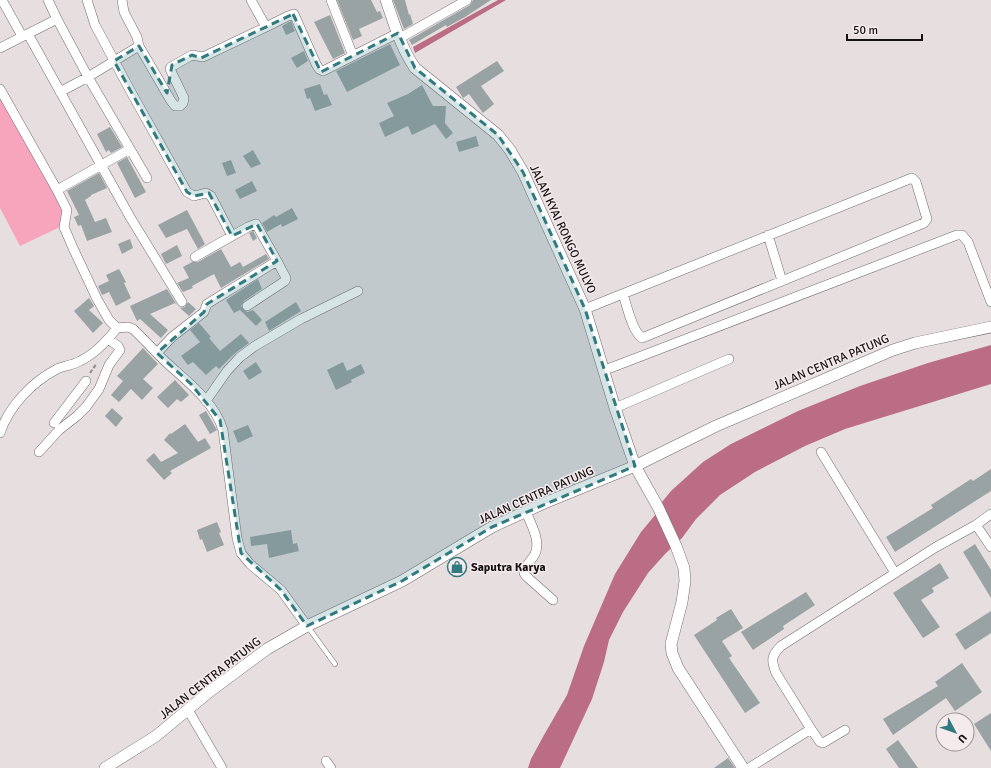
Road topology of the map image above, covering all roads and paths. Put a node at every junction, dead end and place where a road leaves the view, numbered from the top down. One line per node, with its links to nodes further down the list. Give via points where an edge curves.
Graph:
1 (1, 0): 11 (street)
2 (48, 0): 9 (street)
3 (87, 0): 16 (street, via 95,25)
4 (122, 0): 13 (street, via 124,12 138,37)
5 (251, 0): 10 (street)
6 (332, 0): 15 (street)
7 (386, 0): 12 (street, JALAN KYAI RONGO MULYO)
8 (467, 0): 12 (street)
9 (57, 19): 11 (street); 17 (street)
10 (266, 27): 13 (street, via 203,57 192,54 172,65 170,69 184,98 184,103 180,106 175,106); 15 (street, via 294,14 316,64 323,71)
11 (25, 35): 14 (street); 19 (street)
12 (399, 36): 15 (street); 34 (street, JALAN KYAI RONGO MULYO, via 415,68 498,135 510,150 524,172)
13 (139, 46): 16 (street)
14 (0, 48)
15 (353, 56)
16 (114, 61): 17 (street); 25 (street, via 188,192 194,196 206,193 211,196)
17 (88, 77): 19 (street); 20 (street)
18 (0, 89): 23 (street)
19 (60, 92): 21 (street)
20 (130, 149): 21 (street); 22 (street)
21 (103, 165): 23 (street); 31 (street, via 130,217)
22 (146, 178)
23 (57, 190): 36 (street, via 67,210 64,228 97,300)
24 (768, 235): 28 (street); 28 (street, via 912,178 916,182 927,219 924,223); 30 (street)
25 (232, 236): 26 (street); 27 (street, via 256,224)
26 (195, 257)
27 (277, 261): 33 (street, via 286,278 285,281); 38 (street, via 207,304 204,312 172,337)
28 (782, 281): 30 (street, via 642,338 635,329)
29 (358, 291): 42 (street, via 255,346 227,371)
30 (623, 294): 34 (street)
31 (182, 302)
32 (991, 302): 40 (street, via 968,242 962,235 957,235)
33 (247, 306)
34 (585, 309): 40 (street, JALAN KYAI RONGO MULYO)
35 (991, 327): 48 (street, JALAN CENTRA PATUNG, via 893,350 716,426)
36 (117, 328): 37 (street); 38 (street, via 133,329)
37 (108, 339): 45 (street, via 80,362 59,368 40,380 7,414); 46 (street, via 120,350 109,365 99,389 77,416 59,430)
38 (157, 353): 42 (street)
39 (729, 359): 43 (street)
40 (605, 370): 43 (street, JALAN KYAI RONGO MULYO)
41 (86, 381): 44 (street)
42 (206, 400): 55 (street, via 220,420 241,553 281,590)
43 (615, 408): 48 (street, JALAN KYAI RONGO MULYO)
44 (54, 423)
45 (0, 433)
46 (39, 452)
47 (821, 452): 53 (street)
48 (635, 466): 49 (street, JALAN CENTRA PATUNG); 62 (street, JALAN KYAI RONGO MULYO, via 658,507 684,568 685,581 671,644 672,653 678,668)
49 (526, 512): 54 (street, via 537,541 537,550 524,573); 55 (street, JALAN CENTRA PATUNG, via 492,527 402,581)
50 (991, 514): 51 (street)
51 (976, 524): 52 (street); 53 (street)
52 (991, 547)
53 (895, 573): 58 (street, via 781,646 772,657 776,673)
54 (553, 600)
55 (307, 626): 56 (lane); 57 (street, JALAN CENTRA PATUNG, via 267,649)
56 (335, 664)
57 (188, 710): 60 (street, JALAN CENTRA PATUNG, via 156,736); 61 (street)
58 (811, 729): 59 (street, via 823,743); 63 (street)
59 (845, 730)
60 (105, 768)
61 (222, 768)
62 (743, 768)
63 (749, 768)

